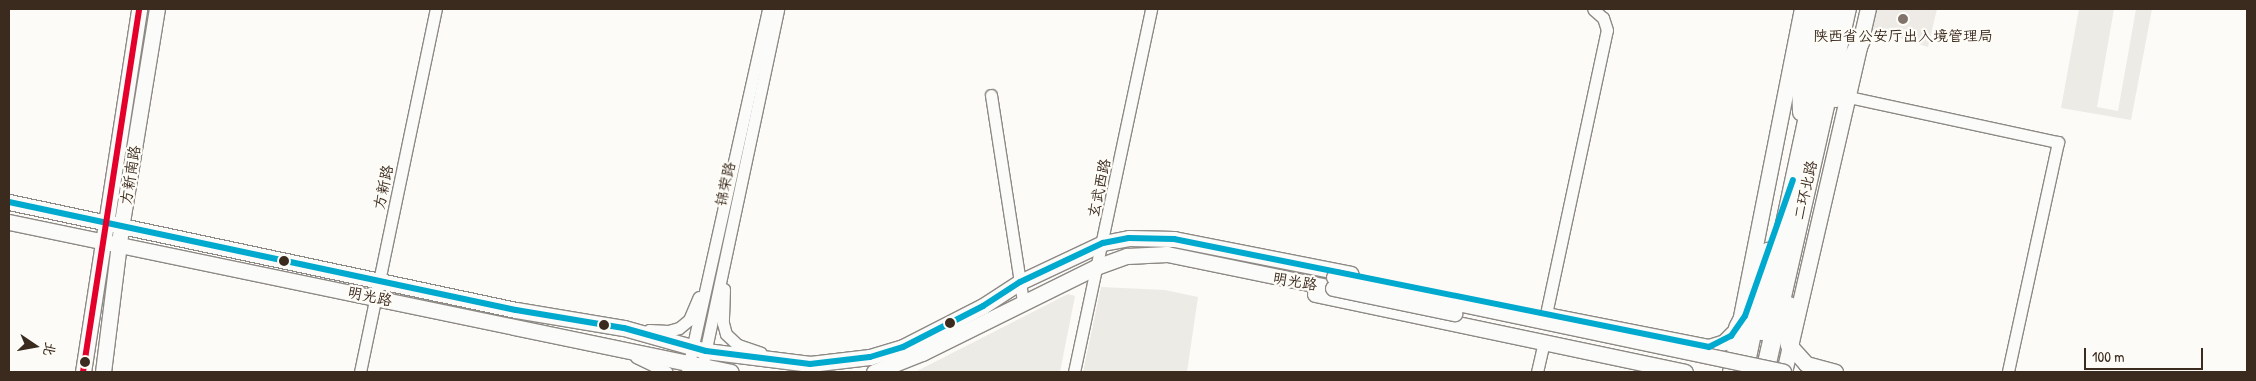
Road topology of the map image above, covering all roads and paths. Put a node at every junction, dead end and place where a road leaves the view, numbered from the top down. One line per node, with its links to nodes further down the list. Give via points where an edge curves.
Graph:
1 (139, 9): 18 (main road, 方新南路)
2 (157, 9): 19 (main road, 方新南路)
3 (436, 9): 28 (street, 方新路)
4 (768, 9): 24 (street, 锦荣路)
5 (778, 9): 24 (street, 锦荣路)
6 (1151, 9): 22 (street, 玄武西路)
7 (1594, 9): 33 (street, via 1603,18 1607,30)
8 (1868, 9): 10 (main road)
9 (1806, 11): 14 (highway, via 1801,74); 35 (main road)
10 (1850, 19): 12 (highway); 13 (highway, 二环北路); 14 (highway, 二环北路)
11 (991, 95): 29 (street)
12 (1842, 97): 13 (highway); 37 (main road); 58 (street, via 2058,142)
13 (1818, 129): 14 (highway, 二环北路)
14 (1808, 145): 15 (highway, 二环北路); 30 (highway, via 1812,189); 54 (highway, 二环北路)
15 (1793, 180): 20 (highway); 53 (highway, 二环北路)
16 (9, 202): 18 (main road, 明光路)
17 (9, 222): 21 (main road, 明光路)
18 (105, 223): 19 (main road, 明光路); 21 (main road, 方新南路)
19 (121, 228): 23 (main road, 方新南路); 28 (main road, 明光路, via 196,239)
20 (1773, 233): 35 (highway, via 1751,304); 52 (highway)
21 (102, 241): 23 (main road, 明光路); 41 (main road, 方新南路)
22 (1103, 243): 25 (street, 玄武西路); 27 (main road, 明光路, via 1129,238 1174,240 1267,260); 29 (main road, 明光路)
23 (121, 245): 31 (main road, 明光路); 42 (main road, 方新南路)
24 (719, 259): 34 (street, via 684,324 668,331); 39 (street, 锦荣路); 40 (street, via 726,334 738,345)
25 (1096, 267): 26 (main road, 明光路, via 1127,256 1167,254); 32 (main road, 明光路); 47 (street, 玄武西路)
26 (1255, 274): 27 (main road, 明光路); 36 (main road, via 1308,292)
27 (1330, 278): 33 (main road); 51 (main road, 明光路, bridge); 56 (main road, 明光路, bridge)
28 (379, 280): 31 (street, 方新路); 34 (main road, 明光路, via 516,310)
29 (1020, 282): 32 (street); 40 (main road, 明光路, via 983,306 887,353 835,362)
30 (1790, 293): 37 (highway, via 1786,329); 55 (highway)
31 (375, 297): 38 (main road, 明光路); 43 (street, 方新路)
32 (1023, 302): 46 (main road, 明光路, via 922,353)
33 (1546, 314): 35 (main road, via 1709,347 1724,342)
34 (624, 328): 39 (main road, 明光路)
35 (1738, 328): 50 (main road)
36 (1544, 342): 48 (street); 49 (main road)
37 (1790, 346): 56 (main road); 57 (main road, via 1806,364)
38 (616, 349): 39 (main road, 明光路); 44 (street)
39 (697, 362): 40 (main road, 明光路); 45 (main road, 明光路)
40 (789, 362)
41 (83, 372)
42 (102, 372)
43 (360, 372)
44 (667, 372)
45 (731, 372)
46 (874, 372)
47 (1074, 372)
48 (1537, 372)
49 (1686, 372)
50 (1730, 372)
51 (1736, 372)
52 (1744, 372)
53 (1753, 372)
54 (1765, 372)
55 (1772, 372)
56 (1783, 372)
57 (1835, 372)
58 (2008, 372)

